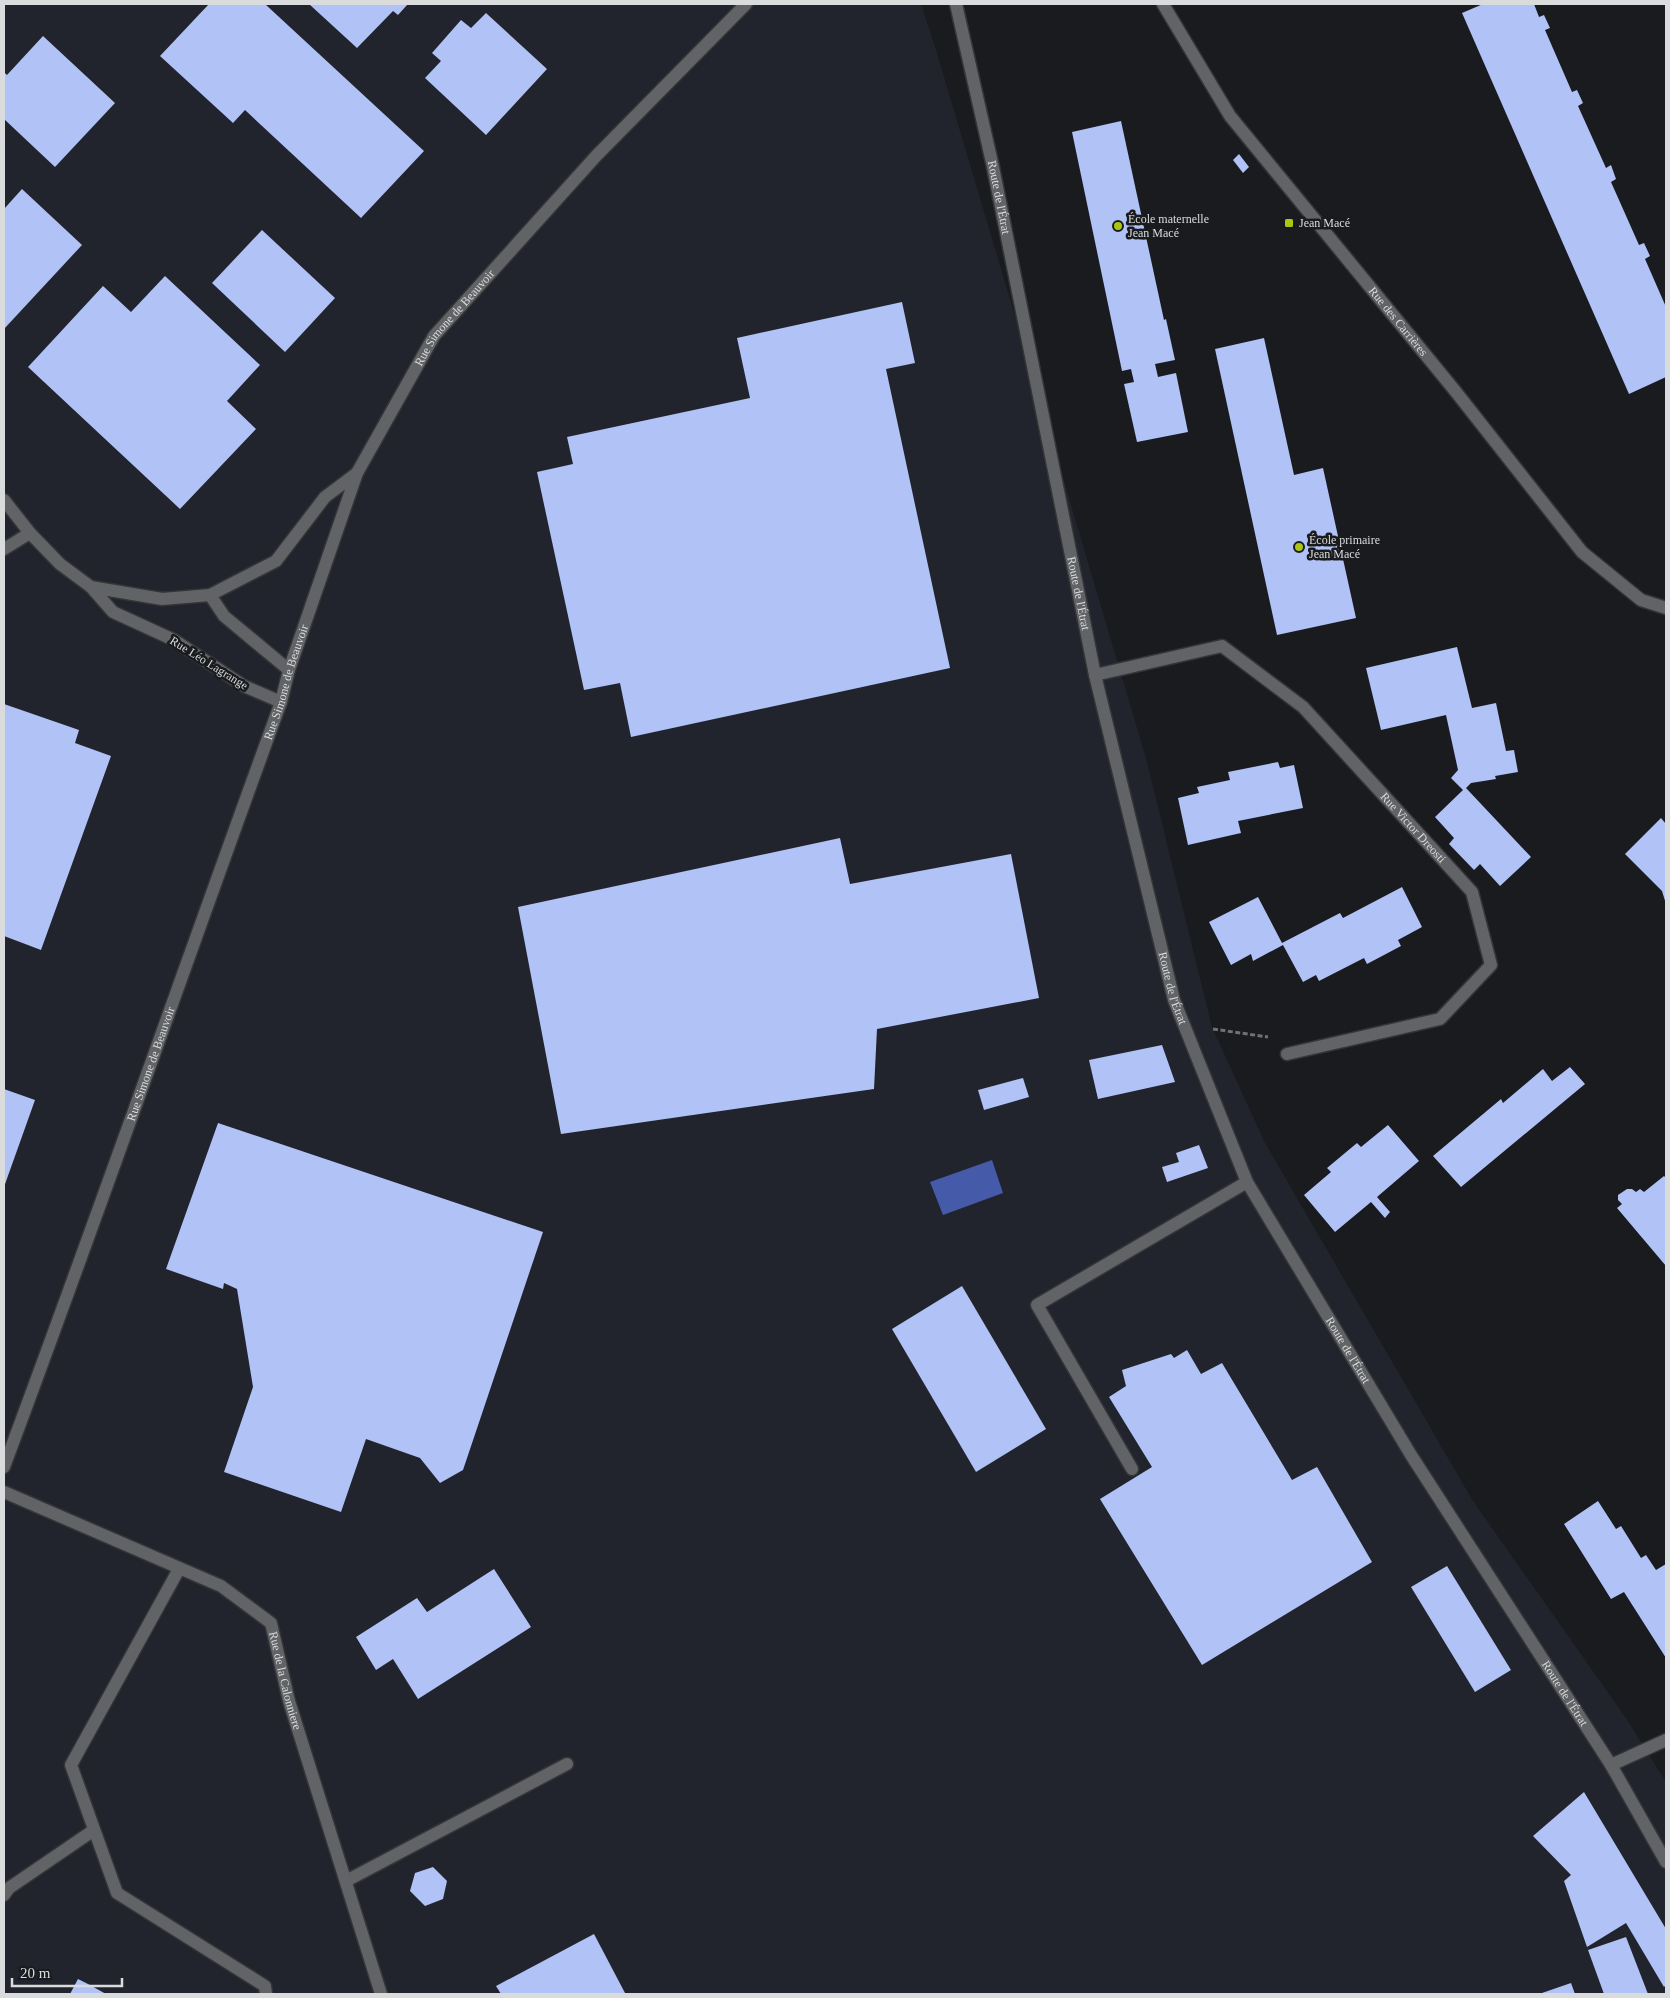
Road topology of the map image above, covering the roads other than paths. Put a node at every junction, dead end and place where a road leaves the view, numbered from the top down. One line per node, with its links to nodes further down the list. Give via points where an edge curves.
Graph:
1 (746, 4): 4 (main road, Rue Simone de Beauvoir, via 597,155 434,336)
2 (956, 4): 12 (main road, Route de l'Étrat, via 993,167)
3 (1163, 4): 10 (main road, Rue des Carrières, via 1230,116 1462,399 1582,552 1641,600)
4 (357, 473): 9 (main road, Rue Léo Lagrange, via 326,498 276,561); 11 (main road, Rue Simone de Beauvoir)
5 (4, 500): 6 (main road, Rue Léo Lagrange)
6 (30, 533): 7 (main road); 8 (main road, Rue Léo Lagrange, via 60,564)
7 (4, 549)
8 (91, 587): 9 (main road, Rue Léo Lagrange, via 162,599); 13 (main road, Rue Léo Lagrange, via 113,612 174,640 244,686)
9 (210, 595): 11 (main road, via 224,616)
10 (1666, 608)
11 (289, 670): 13 (main road, Rue Simone de Beauvoir)
12 (1095, 675): 14 (main road, Rue Victor Dreosti, via 1222,646 1303,707 1472,892 1491,965 1440,1020); 15 (main road, Route de l'Étrat, via 1174,1000)
13 (280, 702): 16 (main road, Rue Simone de Beauvoir)
14 (1287, 1054)
15 (1247, 1182): 17 (main road, via 1036,1305); 22 (main road, Route de l'Étrat, via 1411,1454)
16 (4, 1467)
17 (1132, 1469)
18 (4, 1492): 19 (main road, Rue de la Calonniere)
19 (179, 1569): 23 (main road, via 70,1765); 25 (main road, Rue de la Calonniere, via 221,1586 271,1623 289,1701)
20 (1666, 1740): 22 (main road)
21 (567, 1764): 25 (main road)
22 (1611, 1766): 24 (main road, Route de l'Étrat)
23 (94, 1830): 26 (main road, via 9,1888); 27 (main road, via 117,1893 265,1986)
24 (1666, 1862)
25 (346, 1881): 28 (main road, Rue de la Calonniere)
26 (4, 1895)
27 (266, 1994)
28 (381, 1994)

